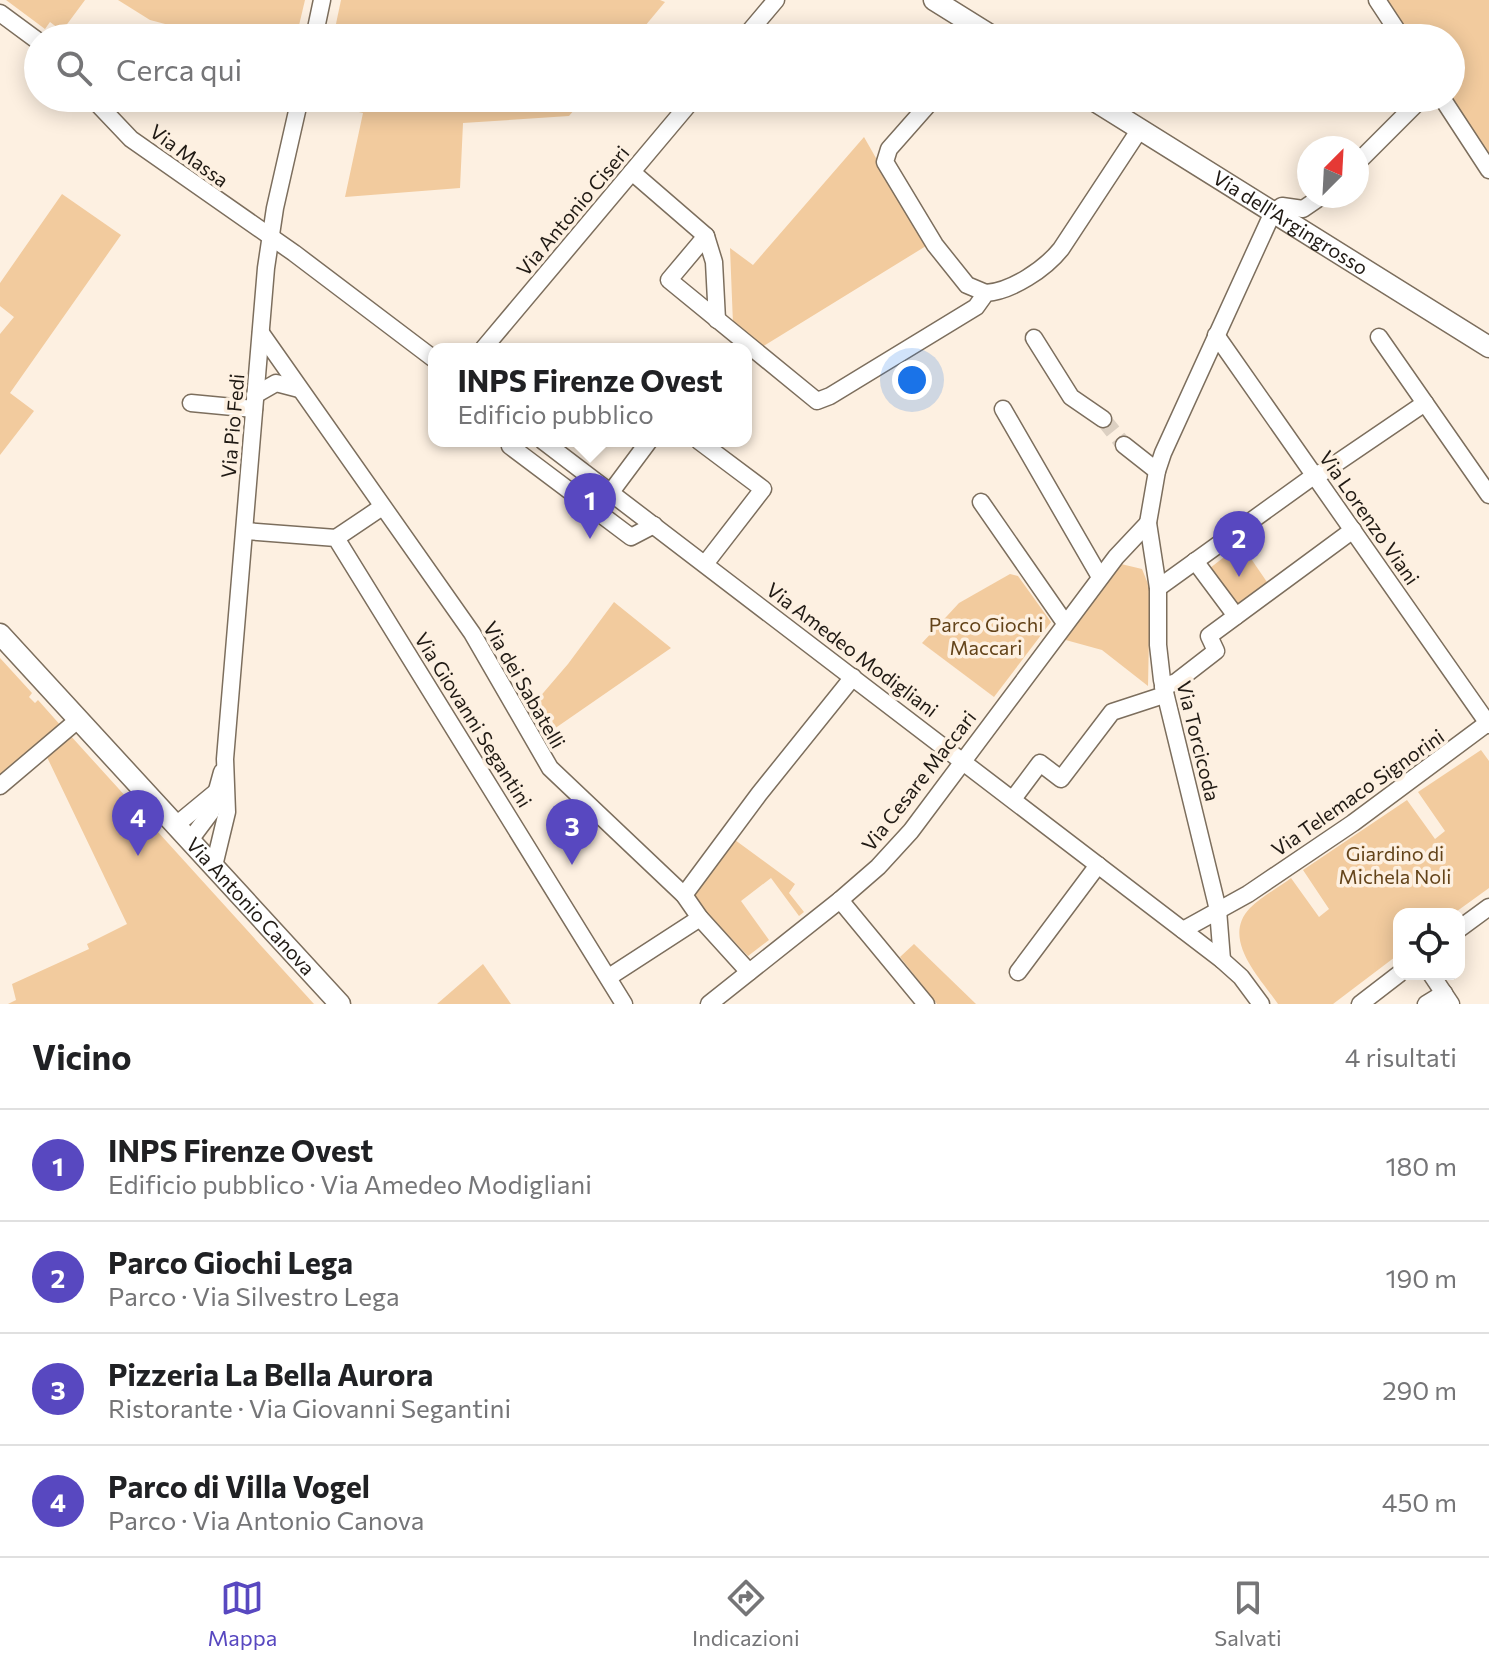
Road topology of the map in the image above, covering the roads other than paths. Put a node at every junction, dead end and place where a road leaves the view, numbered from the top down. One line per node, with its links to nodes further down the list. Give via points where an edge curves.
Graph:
1 (322, 0): 6 (street)
2 (776, 0): 7 (street)
3 (934, 0): 8 (street)
4 (1377, 0): 9 (street)
5 (0, 13): 10 (street)
6 (317, 24)
7 (756, 24)
8 (970, 24)
9 (1393, 24)
10 (24, 31)
11 (105, 112): 25 (street, Via Massa, via 131,139)
12 (297, 112): 25 (street, Via Pio Fedi)
13 (682, 112): 21 (street, Via Antonio Ciseri)
14 (922, 112): 26 (street, via 889,149 885,162 935,245 967,285)
15 (1113, 112): 18 (street, Via dell'Argingrosso)
16 (1408, 112): 19 (street)
17 (1451, 112): 20 (street)
18 (1140, 129): 23 (street, Via dell'Argingrosso); 26 (street, via 1052,260 1006,288)
19 (1369, 151)
20 (1489, 170)
21 (632, 172): 24 (street); 32 (street, Via Antonio Ciseri)
22 (1304, 208): 23 (street, via 1282,206)
23 (1273, 212): 29 (street, Via Torcicoda); 34 (street, Via dell'Argingrosso)
24 (706, 236): 27 (street, via 714,262); 27 (street, via 669,280)
25 (270, 238): 28 (street, Via Pio Fedi); 36 (street)
26 (986, 293): 35 (street, via 976,307 817,401)
27 (717, 320): 33 (street)
28 (261, 333): 37 (street, Via dei Sabatelli); 38 (street, Via Pio Fedi)
29 (1216, 335): 48 (street, Via Torcicoda); 49 (street, Via Lorenzo Viani)
30 (1379, 337): 40 (street)
31 (1034, 338): 42 (street, via 1071,397)
32 (488, 343)
33 (745, 343)
34 (1489, 347)
35 (752, 348)
36 (428, 355)
37 (299, 389): 38 (street, via 276,383); 53 (street, Via dei Sabatelli)
38 (255, 402): 39 (street); 57 (street, Via Pio Fedi)
39 (191, 403)
40 (1425, 403): 49 (street); 51 (street)
41 (1003, 409): 61 (street)
42 (1103, 419)
43 (1124, 445): 48 (street)
44 (511, 447): 55 (street, via 631,537)
45 (551, 447): 50 (street, Via Amedeo Modigliani)
46 (645, 447): 50 (street)
47 (707, 447): 60 (street, via 763,489)
48 (1157, 471): 54 (street, Via Torcicoda)
49 (1315, 475): 56 (street, Via Lorenzo Viani); 59 (street)
50 (611, 492): 55 (street, Via Amedeo Modigliani)
51 (1489, 495)
52 (981, 502): 64 (street)
53 (382, 507): 58 (street); 78 (street, Via dei Sabatelli, via 472,633 550,768)
54 (1148, 523): 61 (street, Via Cesare Maccari); 62 (street, Via Torcicoda)
55 (654, 525): 60 (street, Via Amedeo Modigliani)
56 (1353, 530): 63 (street); 69 (street, Via Lorenzo Viani)
57 (245, 531): 58 (street); 70 (street, Via Pio Fedi)
58 (336, 538): 89 (street, Via Giovanni Segantini)
59 (1195, 561): 62 (street); 63 (street)
60 (705, 564): 66 (street, Via Amedeo Modigliani)
61 (1100, 577): 64 (street, Via Cesare Maccari)
62 (1158, 588): 67 (street, Via Torcicoda)
63 (1236, 616): 67 (street, via 1209,636 1216,651)
64 (1065, 623): 71 (street, Via Cesare Maccari)
65 (0, 634): 68 (street, Via Antonio Canova)
66 (853, 677): 71 (street, Via Amedeo Modigliani); 78 (street)
67 (1164, 691): 73 (street, via 1112,712 1061,779 1040,763); 81 (street, Via Torcicoda)
68 (79, 719): 72 (street); 74 (street, Via Antonio Canova)
69 (1489, 724): 77 (street, Via Telemaco Signorini)
70 (225, 759): 74 (street, Via Pio Fedi, via 216,792); 76 (street, Via Pio Fedi, via 227,812)
71 (963, 759): 73 (street, Via Amedeo Modigliani); 79 (street, Via Cesare Maccari, via 911,831)
72 (0, 786)
73 (1013, 799): 75 (street, Via Amedeo Modigliani)
74 (183, 832): 76 (street, Via Antonio Canova)
75 (1098, 865): 84 (street, Via Amedeo Modigliani); 88 (street)
76 (214, 866): 94 (street, Via Antonio Canova)
77 (1248, 894): 81 (street, Via Telemaco Signorini); 85 (street, Via Telemaco Signorini)
78 (684, 895): 82 (street, Via dei Sabatelli)
79 (840, 900): 87 (street, Via Cesare Maccari); 96 (street)
80 (1489, 907): 83 (street)
81 (1218, 910): 84 (street, Via Telemaco Signorini); 85 (street, Via Torcicoda)
82 (700, 918): 87 (street, Via dei Sabatelli); 89 (street)
83 (1465, 925)
84 (1183, 930): 86 (street, Via Amedeo Modigliani)
85 (1222, 933): 86 (street, Via Torcicoda)
86 (1222, 960): 97 (street)
87 (749, 972): 95 (street, Via Cesare Maccari)
88 (1018, 972)
89 (609, 977): 93 (street, Via Giovanni Segantini)
90 (1393, 979): 98 (street)
91 (1435, 980): 92 (street)
92 (1447, 999): 99 (street)
93 (622, 1003)
94 (340, 1004)
95 (709, 1004)
96 (926, 1004)
97 (1261, 1004)
98 (1360, 1004)
99 (1426, 1004)

